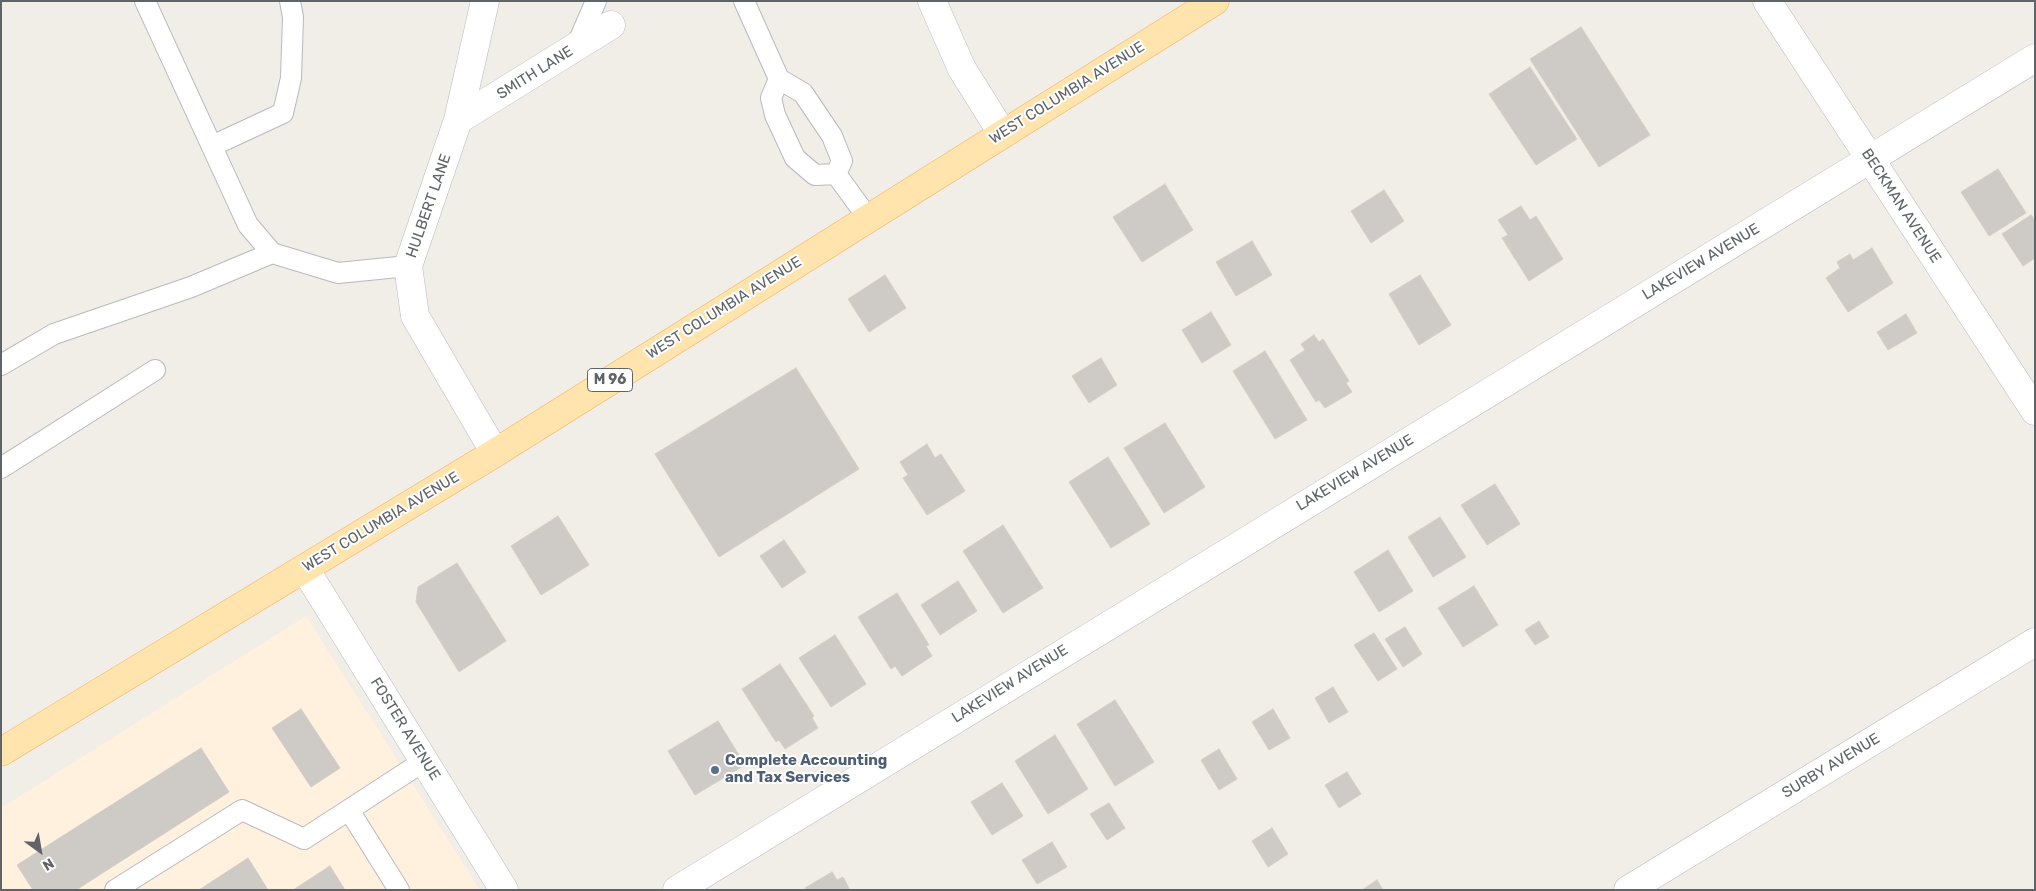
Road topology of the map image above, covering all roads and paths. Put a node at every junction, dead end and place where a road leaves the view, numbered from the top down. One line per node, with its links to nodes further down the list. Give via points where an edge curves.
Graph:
1 (145, 1): 15 (lane)
2 (290, 1): 15 (lane, via 293,17 291,78 284,113)
3 (485, 1): 13 (street, HULBERT LANE)
4 (596, 1): 10 (lane)
5 (744, 1): 12 (lane)
6 (932, 1): 14 (street, via 962,68)
7 (1215, 1): 14 (main road, WEST COLUMBIA AVENUE / M 96)
8 (1767, 1): 16 (street, BECKMAN AVENUE)
9 (611, 25): 10 (street, SMITH LANE)
10 (576, 46): 13 (street, SMITH LANE)
11 (2035, 58): 16 (street, LAKEVIEW AVENUE)
12 (779, 79): 17 (lane, via 803,93 832,136 842,161); 17 (lane, via 771,98 775,115 795,158 815,175)
13 (458, 120): 20 (street, HULBERT LANE)
14 (1002, 133): 18 (main road, WEST COLUMBIA AVENUE / M 96)
15 (212, 146): 19 (lane, via 248,225)
16 (1870, 158): 23 (street, BECKMAN AVENUE); 34 (street, LAKEVIEW AVENUE)
17 (836, 174): 18 (lane)
18 (868, 218): 24 (main road, WEST COLUMBIA AVENUE / M 96)
19 (272, 253): 20 (lane, via 338,273); 21 (lane, via 191,287 54,334)
20 (408, 266): 24 (street, HULBERT LANE, via 415,316)
21 (1, 365)
22 (155, 370): 25 (lane)
23 (2035, 411)
24 (495, 453): 26 (main road, WEST COLUMBIA AVENUE / M 96)
25 (1, 468)
26 (305, 569): 28 (main road, WEST COLUMBIA AVENUE / M 96); 29 (street, FOSTER AVENUE)
27 (2035, 642): 35 (street, SURBY AVENUE)
28 (1, 752)
29 (424, 761): 30 (lane); 33 (street, FOSTER AVENUE)
30 (349, 810): 31 (lane, via 304,840 242,810); 32 (lane)
31 (115, 890)
32 (399, 890)
33 (504, 890)
34 (677, 890)
35 (1628, 890)

